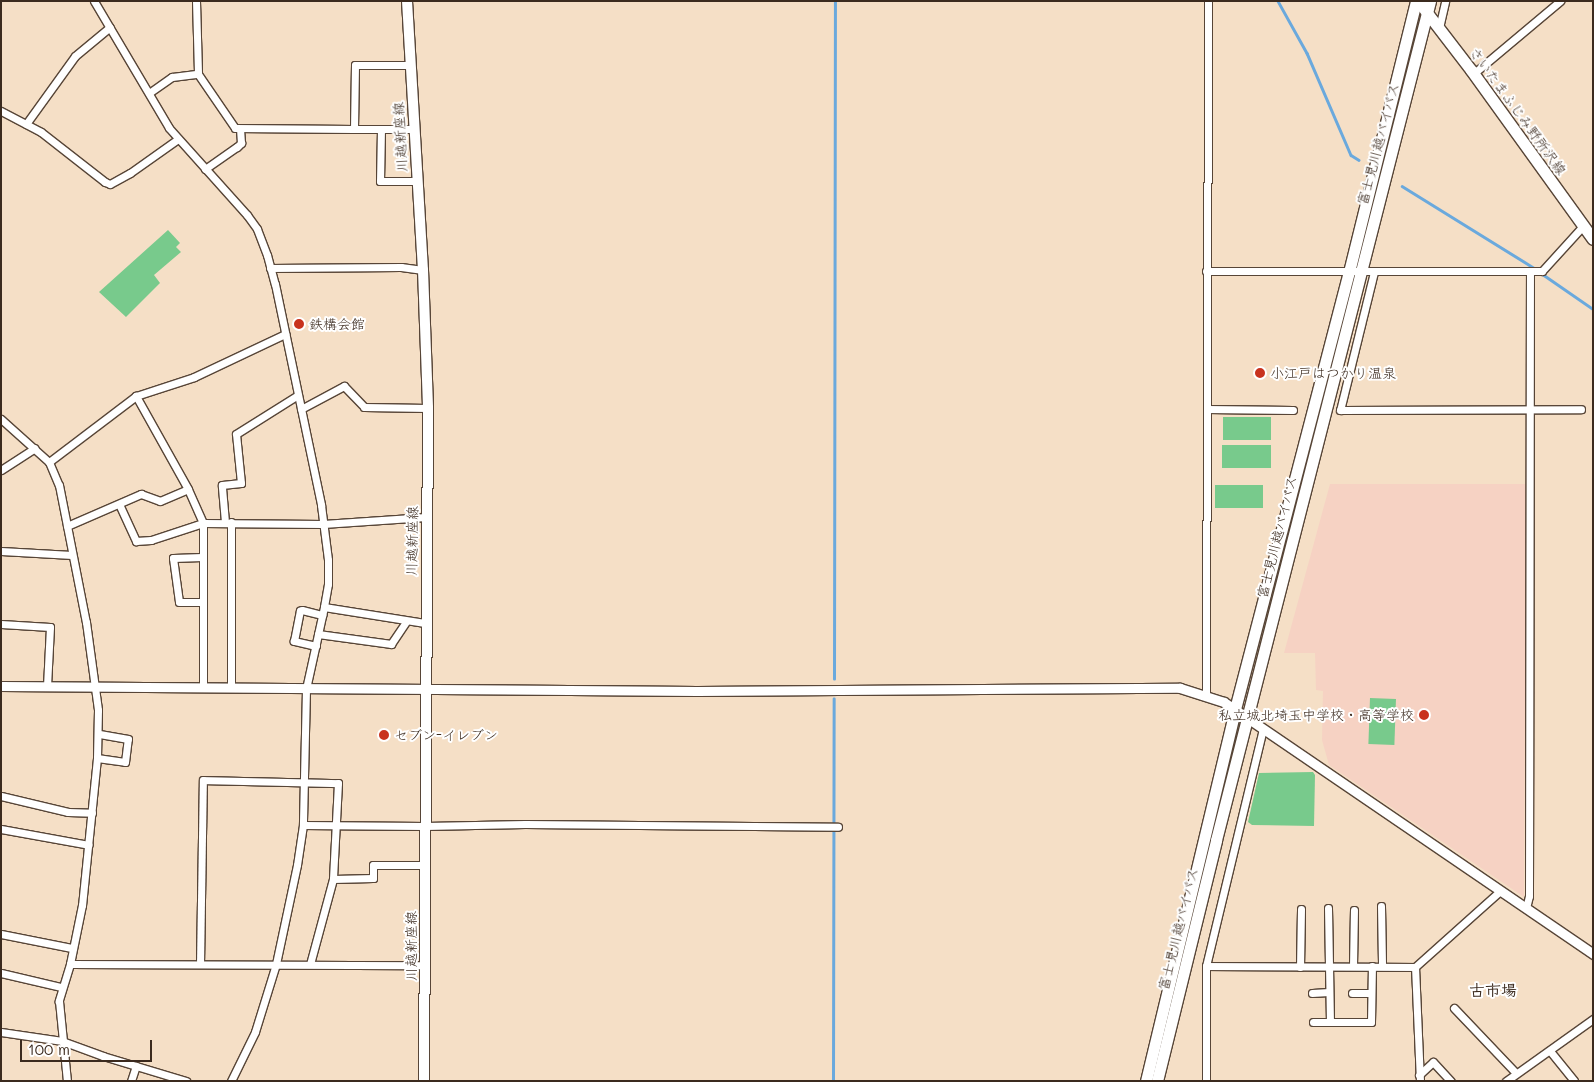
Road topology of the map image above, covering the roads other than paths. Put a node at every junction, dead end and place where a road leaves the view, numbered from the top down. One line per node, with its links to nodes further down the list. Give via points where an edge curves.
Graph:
1 (94, 1): 10 (street)
2 (196, 1): 13 (street)
3 (407, 1): 12 (main road, 川越新座線)
4 (1208, 1): 29 (street)
5 (1417, 1): 9 (main road, さいたまふじみ野所沢線); 31 (main road, 富士見川越バイパス)
6 (1430, 1): 9 (main road, 富士見川越バイパス)
7 (1445, 1): 11 (street)
8 (1560, 1): 14 (street)
9 (1428, 14): 11 (main road, さいたまふじみ野所沢線); 31 (main road, 富士見川越バイパス)
10 (110, 27): 15 (street); 17 (street, via 79,52)
11 (1439, 28): 14 (main road, さいたまふじみ野所沢線)
12 (410, 65): 18 (street, via 355,65); 20 (main road, 川越新座線)
13 (198, 74): 15 (street, via 172,77); 21 (street, via 235,128)
14 (1473, 74): 25 (main road, さいたまふじみ野所沢線)
15 (149, 93): 22 (street)
16 (1, 111): 17 (street)
17 (26, 124): 22 (street, via 64,148 110,184)
18 (354, 129): 19 (street); 21 (street)
19 (381, 129): 20 (street); 24 (street, via 380,182)
20 (414, 129): 24 (main road, 川越新座線)
21 (240, 130): 23 (street, via 241,143)
22 (178, 139): 23 (street)
23 (205, 169): 27 (street, via 257,229)
24 (417, 181): 28 (main road, 川越新座線)
25 (1583, 226): 26 (main road, さいたまふじみ野所沢線); 30 (street, via 1542,271)
26 (1593, 238)
27 (270, 268): 28 (street, via 401,267); 33 (street)
28 (423, 270): 36 (main road, 川越新座線)
29 (1206, 271): 31 (street); 38 (street)
30 (1530, 271): 32 (street); 41 (street)
31 (1354, 272): 32 (street); 72 (main road, 富士見川越バイパス); 73 (main road, 富士見川越バイパス)
32 (1374, 272): 41 (street, via 1340,410)
33 (285, 334): 34 (street); 35 (street, via 194,377)
34 (298, 395): 37 (street); 49 (street, via 236,434 241,483 222,485)
35 (136, 396): 44 (street); 46 (street)
36 (428, 408): 37 (street, via 364,407 344,386); 48 (main road, 川越新座線)
37 (301, 409): 51 (street)
38 (1207, 409): 40 (street); 71 (street)
39 (1581, 409): 41 (street)
40 (1293, 410)
41 (1531, 410): 92 (street, via 1529,896)
42 (1, 419): 43 (street)
43 (35, 448): 44 (street); 45 (street)
44 (49, 462): 52 (street, via 59,485)
45 (1, 470)
46 (188, 489): 47 (street, via 160,501 141,494); 50 (street)
47 (119, 504): 50 (street, via 136,541 151,540); 52 (street)
48 (426, 517): 51 (street); 60 (main road, 川越新座線)
49 (228, 522): 50 (street); 51 (street); 68 (street)
50 (203, 523): 55 (street)
51 (324, 524): 57 (street, via 328,560)
52 (67, 526): 54 (street)
53 (1, 551): 54 (street)
54 (72, 555): 66 (street)
55 (202, 557): 56 (street); 56 (street, via 173,558 179,602)
56 (202, 602): 67 (street)
57 (324, 607): 58 (street); 59 (street)
58 (322, 615): 62 (street); 63 (street, via 300,611 294,641)
59 (406, 622): 60 (street); 62 (street, via 391,644)
60 (425, 623): 70 (main road, 川越新座線)
61 (1, 624): 65 (street, via 50,627)
62 (318, 634): 63 (street)
63 (316, 646): 69 (street)
64 (1, 686): 65 (street)
65 (47, 686): 66 (street)
66 (95, 687): 67 (street); 75 (street)
67 (203, 688): 68 (street)
68 (231, 688): 69 (street)
69 (306, 689): 70 (street); 77 (street)
70 (425, 690): 71 (street, via 1143,687 1180,688); 81 (main road, 川越新座線)
71 (1206, 695): 72 (street)
72 (1235, 710): 73 (street); 130 (main road, 富士見川越バイパス)
73 (1248, 719): 74 (street); 131 (main road, 富士見川越バイパス)
74 (1263, 729): 88 (street); 102 (street)
75 (99, 734): 76 (street); 76 (street, via 128,739 125,762)
76 (97, 758): 79 (street)
77 (304, 782): 80 (street); 82 (street, via 338,783); 98 (street, via 203,780)
78 (1, 796): 79 (street, via 68,812)
79 (92, 813): 85 (street)
80 (303, 825): 82 (street); 99 (street)
81 (425, 826): 82 (street); 83 (street); 86 (main road, 川越新座線)
82 (335, 827): 87 (street)
83 (838, 827)
84 (1, 828): 85 (street)
85 (89, 845): 95 (street, via 82,904)
86 (425, 865): 87 (street, via 373,865 372,878); 101 (main road, 川越新座線)
87 (333, 878): 100 (street)
88 (1501, 890): 92 (street); 108 (street)
89 (1381, 906): 105 (street)
90 (1301, 908): 106 (street)
91 (1328, 908): 107 (street)
92 (1526, 908): 96 (street)
93 (1354, 910): 103 (street)
94 (1, 934): 95 (street)
95 (72, 948): 97 (street)
96 (1593, 954)
97 (70, 964): 98 (street); 110 (street)
98 (200, 964): 99 (street)
99 (276, 964): 100 (street); 128 (street, via 255,1032)
100 (310, 964): 101 (street)
101 (425, 965): 129 (main road, 川越新座線)
102 (1206, 966): 106 (street); 132 (street)
103 (1354, 966): 104 (street); 107 (street)
104 (1372, 966): 105 (street); 114 (street)
105 (1382, 966): 108 (street)
106 (1300, 967): 107 (street)
107 (1328, 967): 111 (street)
108 (1415, 967): 124 (street)
109 (1, 973): 110 (street)
110 (61, 987): 120 (street)
111 (1329, 992): 112 (street); 117 (street)
112 (1312, 993)
113 (1352, 993): 114 (street)
114 (1371, 993): 117 (street, via 1371,1022)
115 (1454, 1008): 123 (street)
116 (1593, 1019): 121 (street)
117 (1330, 1021): 118 (street)
118 (1313, 1022)
119 (1, 1032): 120 (street)
120 (62, 1041): 122 (street); 125 (street)
121 (1550, 1051): 123 (street); 135 (street)
122 (136, 1066): 126 (street); 127 (street)
123 (1516, 1074): 134 (street)
124 (1419, 1078): 133 (street, via 1433,1062)
125 (68, 1080)
126 (131, 1081)
127 (186, 1081)
128 (231, 1081)
129 (424, 1081)
130 (1146, 1081)
131 (1157, 1081)
132 (1206, 1081)
133 (1452, 1081)
134 (1506, 1081)
135 (1574, 1081)

